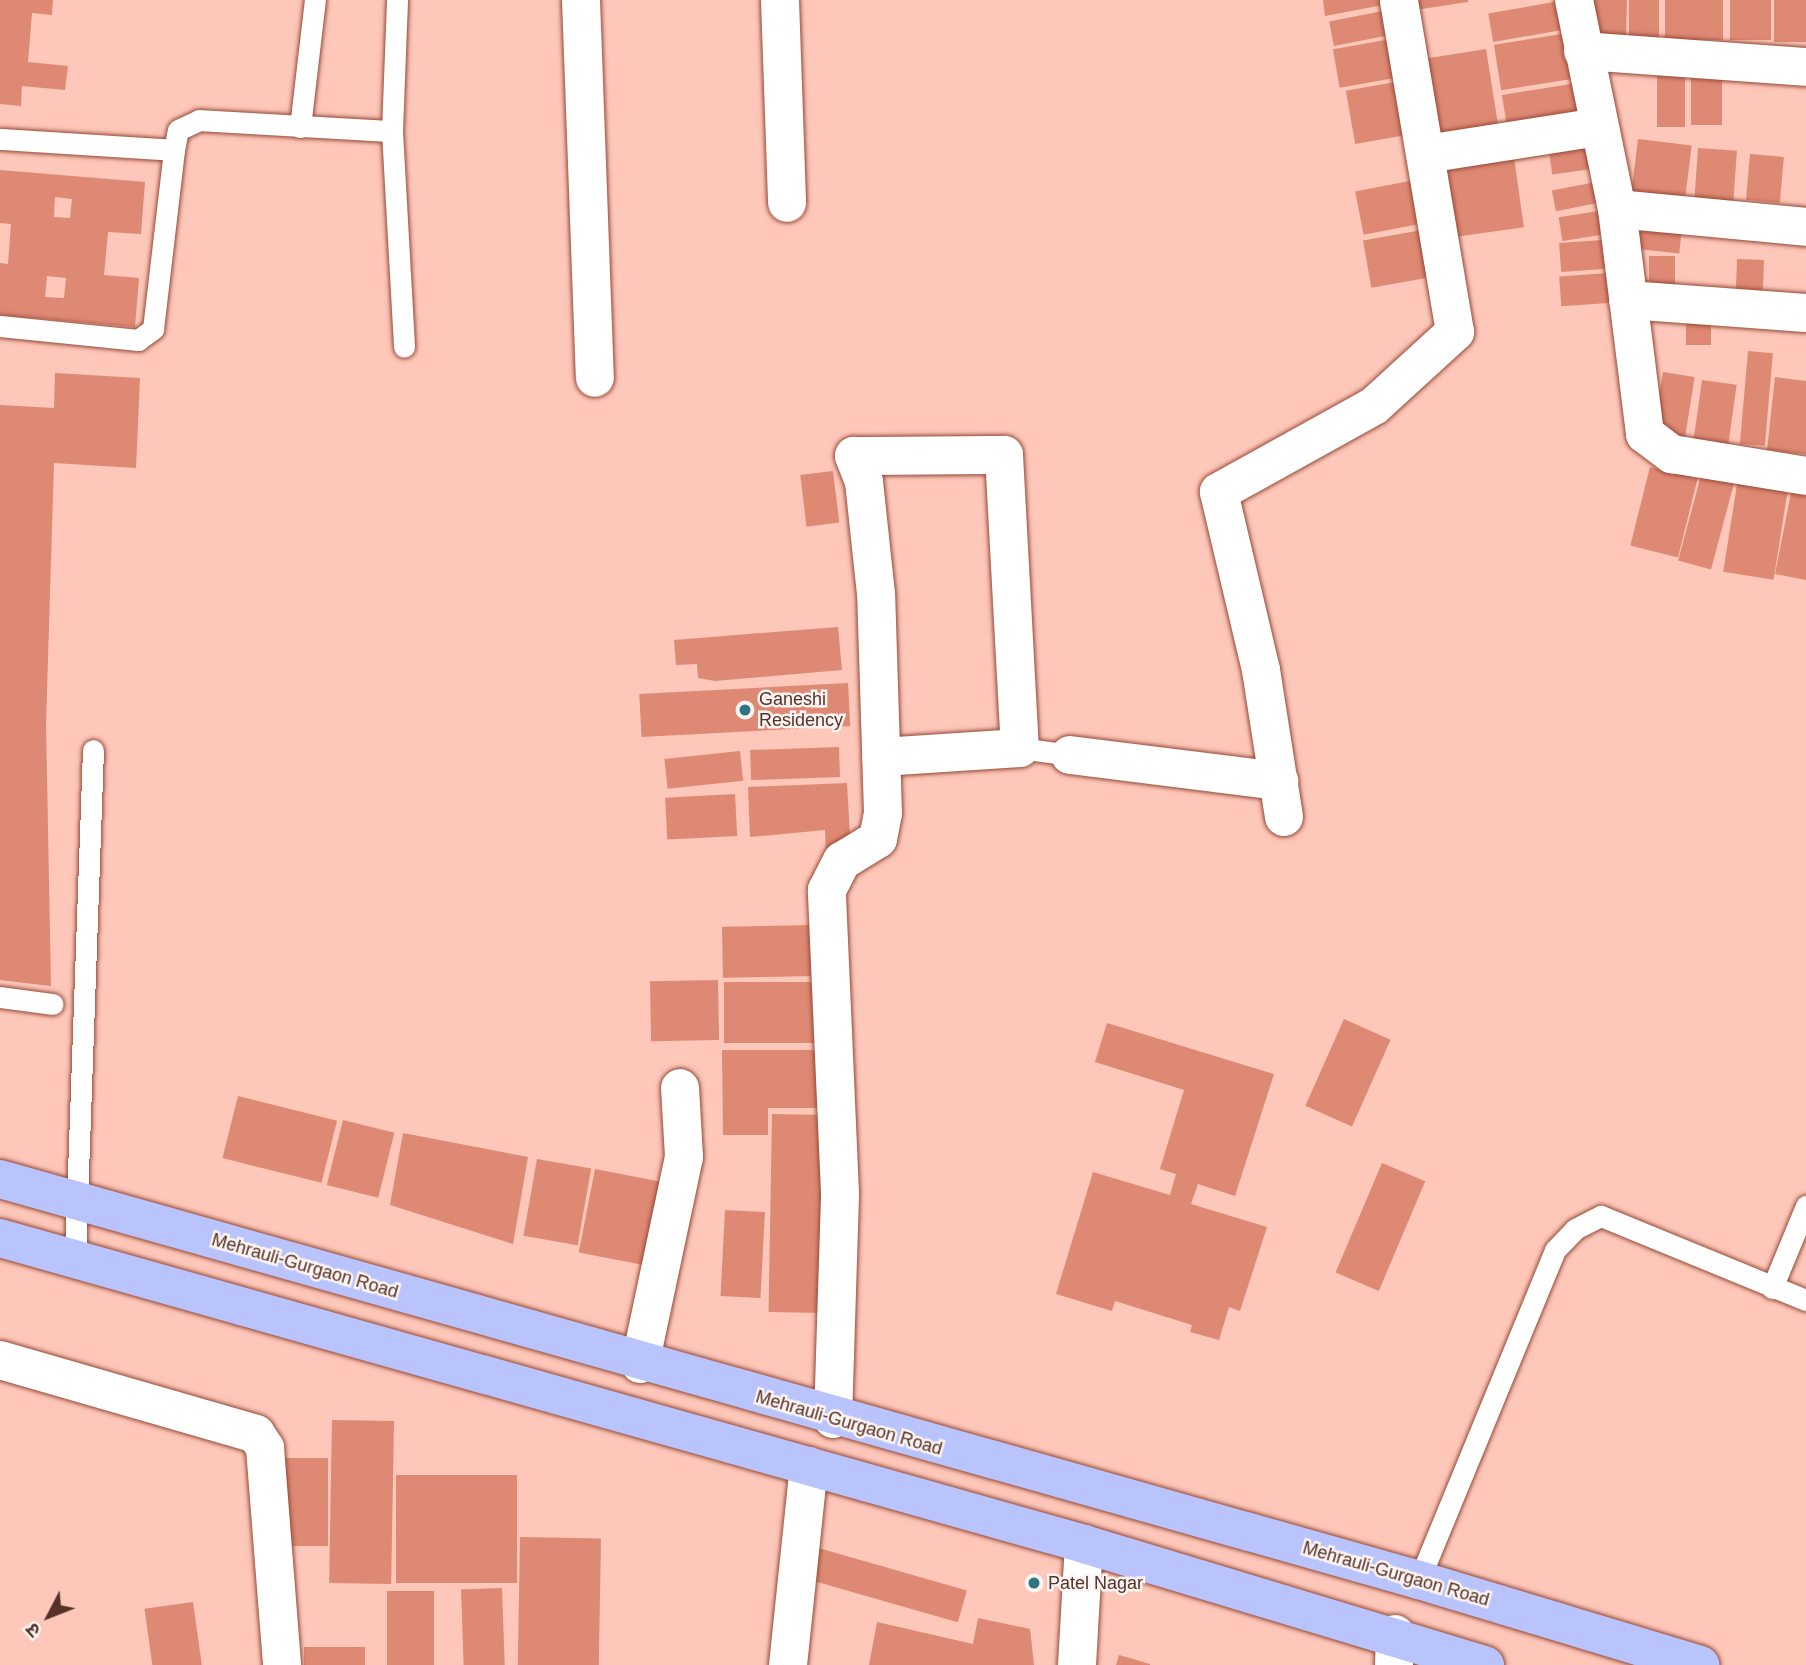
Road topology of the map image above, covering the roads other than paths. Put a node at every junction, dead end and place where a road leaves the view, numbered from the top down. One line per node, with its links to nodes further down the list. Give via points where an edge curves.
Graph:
1 (314, 0): 9 (lane)
2 (397, 0): 11 (lane)
3 (581, 0): 22 (street)
4 (780, 0): 15 (street)
5 (1399, 0): 14 (street)
6 (1574, 0): 7 (street)
7 (1583, 51): 8 (street); 10 (street)
8 (1806, 67)
9 (300, 127): 11 (lane); 13 (lane, via 199,120 178,130)
10 (1600, 127): 14 (street); 16 (street)
11 (392, 131): 21 (lane)
12 (0, 139): 13 (lane)
13 (174, 150): 20 (lane, via 153,329 138,340)
14 (1426, 154): 26 (street, via 1455,332 1374,406 1219,492 1281,799)
15 (786, 203)
16 (1617, 209): 17 (street); 18 (street)
17 (1806, 227)
18 (1628, 300): 19 (street); 23 (street, via 1645,434 1658,448)
19 (1806, 313)
20 (0, 327)
21 (404, 347)
22 (595, 379)
23 (1806, 476)
24 (1020, 748): 26 (lane); 27 (street); 27 (street, via 1004,455 854,456 864,482 876,594)
25 (93, 750): 32 (lane)
26 (1070, 755)
27 (881, 757): 40 (street, via 882,831 842,862 827,890 840,1193)
28 (0, 997): 29 (lane)
29 (53, 1004)
30 (680, 1088): 39 (street, via 684,1157)
31 (0, 1180): 32 (main road, Mehrauli-Gurgaon Road)
32 (81, 1200): 35 (lane); 39 (main road, Mehrauli-Gurgaon Road)
33 (1806, 1206): 36 (lane)
34 (0, 1238): 35 (main road)
35 (75, 1257): 41 (main road)
36 (1772, 1288): 37 (lane); 45 (lane, via 1601,1216 1575,1229 1555,1250)
37 (1806, 1300)
38 (0, 1360): 47 (street, via 256,1434 265,1448)
39 (640, 1364): 40 (main road, Mehrauli-Gurgaon Road)
40 (833, 1419): 42 (main road, Mehrauli-Gurgaon Road)
41 (809, 1466): 43 (main road); 48 (street)
42 (1014, 1469): 43 (main road); 45 (main road, Mehrauli-Gurgaon Road)
43 (1008, 1522): 44 (main road)
44 (1084, 1544): 46 (main road); 49 (street)
45 (1419, 1580): 51 (main road, Mehrauli-Gurgaon Road)
46 (1394, 1650): 50 (main road)
47 (282, 1665)
48 (788, 1665)
49 (1077, 1665)
50 (1485, 1665)
51 (1699, 1665)

